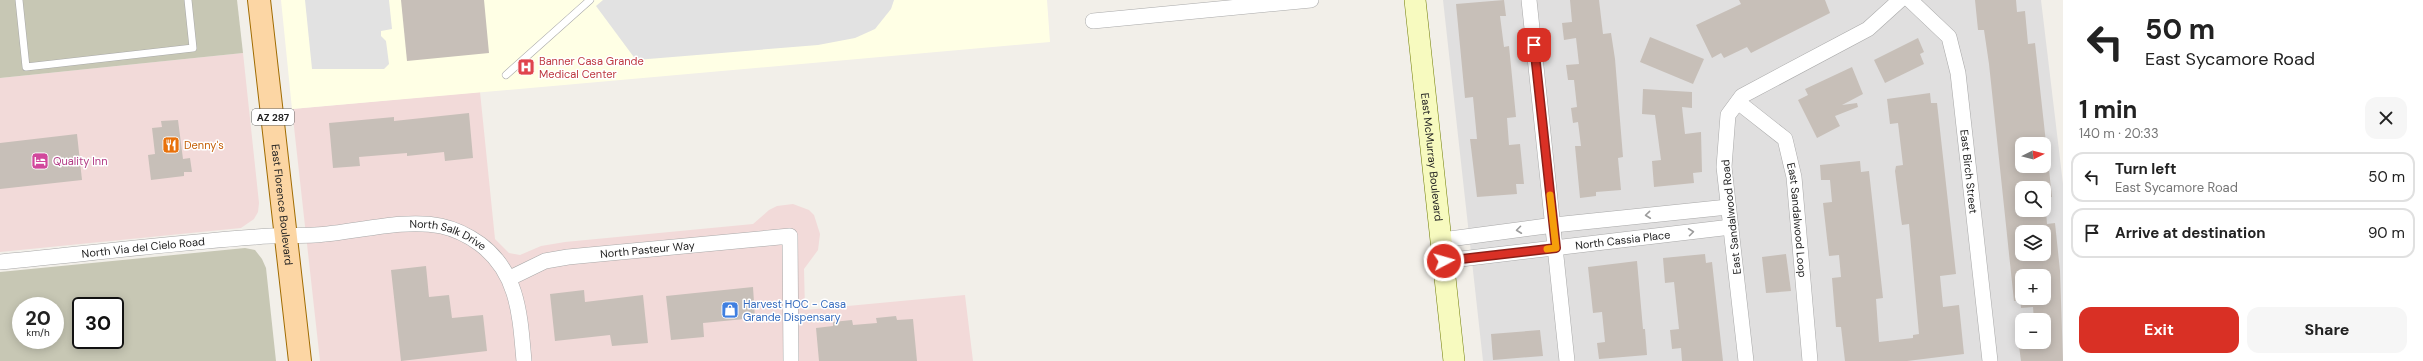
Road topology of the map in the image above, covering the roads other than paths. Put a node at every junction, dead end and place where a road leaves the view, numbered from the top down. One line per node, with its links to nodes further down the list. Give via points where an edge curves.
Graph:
1 (19, 0): 2 (lane, via 26,67 193,48)
2 (188, 0)
3 (259, 0): 16 (main road, East Florence Boulevard / AZ 287)
4 (590, 0): 11 (lane)
5 (1311, 0): 10 (street)
6 (1415, 0): 17 (street, East McMurray Boulevard)
7 (1529, 0): 14 (street)
8 (1900, 0): 12 (street, East Sandalwood Road, via 1868,28 1742,96)
9 (1910, 0): 29 (street, East Birch Street, via 1949,37 1958,73)
10 (1093, 21)
11 (506, 75)
12 (1738, 102): 13 (street, East Sandalwood Road, via 1728,115 1724,167); 28 (street, East Sandalwood Loop, via 1785,139 1794,177)
13 (1728, 207): 14 (street, North Cassia Place, one-way to 14); 15 (street, East Sandalwood Road)
14 (1554, 225): 17 (street, North Cassia Place, one-way to 17); 18 (street)
15 (1731, 227): 18 (street, North Cassia Place, one-way to 15); 27 (street, East Sandalwood Road)
16 (286, 235): 20 (street, North Via del Cielo Road); 21 (street, North Salk Drive, via 315,235 415,225 440,226 460,232 480,244 497,260); 22 (main road, East Florence Boulevard / AZ 287)
17 (1442, 240): 19 (street, East McMurray Boulevard)
18 (1556, 248): 19 (street, North Cassia Place); 26 (street)
19 (1444, 261): 25 (street, East McMurray Boulevard)
20 (0, 262)
21 (510, 278): 23 (street, North Salk Drive, via 520,309); 24 (street, North Pasteur Way, via 545,261 568,257 790,236)
22 (300, 361)
23 (524, 361)
24 (791, 361)
25 (1454, 361)
26 (1567, 361)
27 (1746, 361)
28 (1810, 361)
29 (1990, 361)

